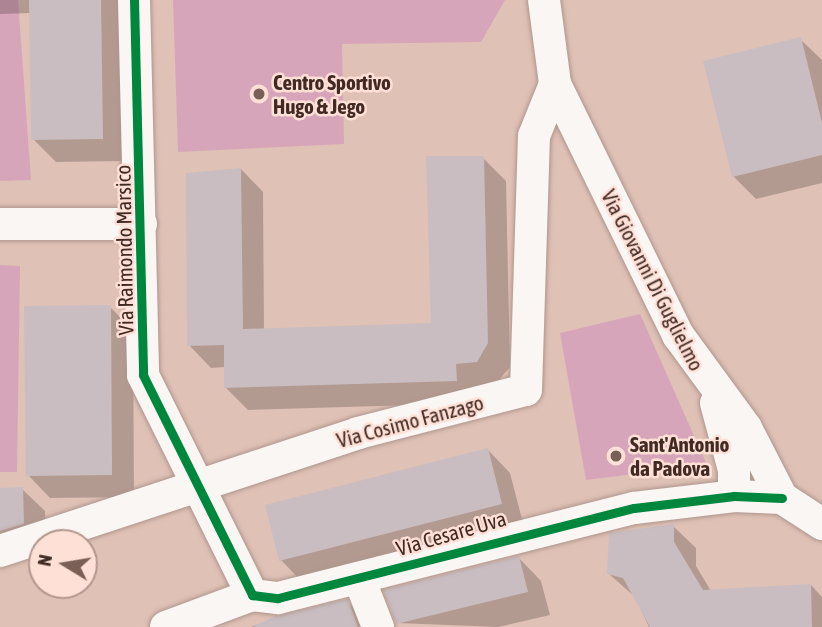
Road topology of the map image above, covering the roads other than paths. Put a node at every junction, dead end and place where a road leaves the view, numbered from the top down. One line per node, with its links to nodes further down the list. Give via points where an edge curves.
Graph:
1 (134, 0): 5 (street, Via Raimondo Marsico)
2 (544, 0): 3 (street, Via Giovanni Di Guglielmo)
3 (555, 84): 6 (street, Via Giovanni Di Guglielmo); 7 (street, Via Cosimo Fanzago, via 534,136 526,390 358,433)
4 (0, 224): 5 (street)
5 (141, 224): 7 (street, Via Raimondo Marsico, via 143,374)
6 (705, 380): 8 (street, via 729,445); 9 (street, Via Giovanni Di Guglielmo, via 746,428)
7 (196, 488): 11 (street, Via Cosimo Fanzago); 13 (street)
8 (734, 496): 9 (street, Via Cesare Uva); 12 (street, Via Cesare Uva, via 537,527)
9 (782, 498): 10 (street, Via Giovanni Di Guglielmo)
10 (822, 524)
11 (0, 551)
12 (359, 578): 13 (street, Via Cesare Uva, via 278,598); 15 (street)
13 (252, 596): 14 (street, Via Cesare Uva)
14 (166, 627)
15 (378, 627)

